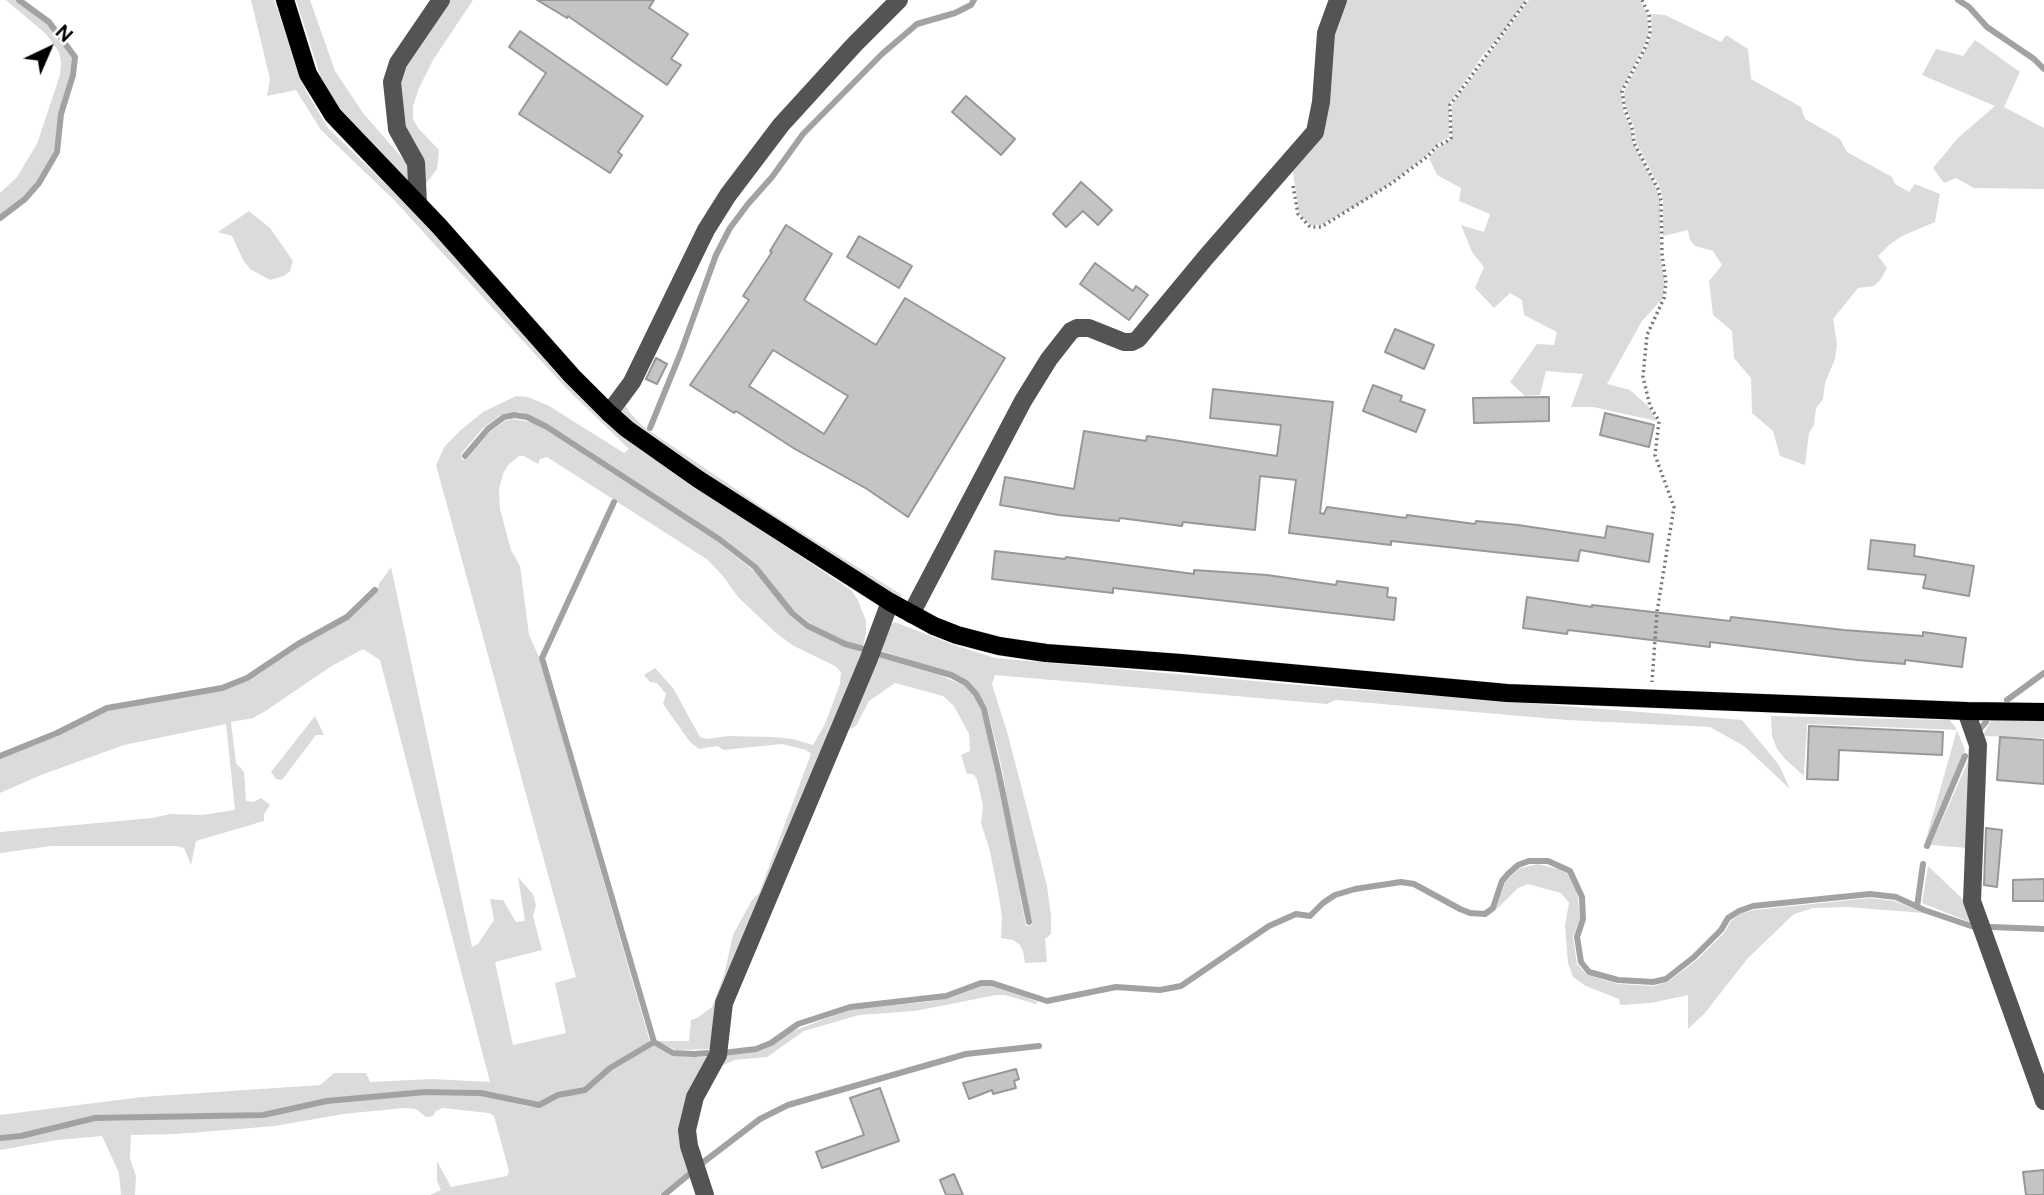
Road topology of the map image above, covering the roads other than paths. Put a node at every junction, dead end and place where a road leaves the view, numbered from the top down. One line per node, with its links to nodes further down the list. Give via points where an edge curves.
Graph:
1 (285, 0): 5 (main road, via 319,95)
2 (441, 0): 5 (street, via 398,63 392,82 397,129 416,163)
3 (899, 0): 6 (street, via 781,125 728,195 706,230 632,382)
4 (1338, 0): 8 (street, via 1326,33 1315,132 1138,339 1124,341 1088,328 1070,331 1023,401)
5 (418, 203): 6 (main road)
6 (609, 413): 7 (main road, via 698,479)
7 (890, 602): 8 (main road); 12 (street, via 724,1003 718,1055 695,1097 687,1130)
8 (911, 614): 9 (main road, via 977,641 1046,653 1507,693)
9 (1966, 711): 10 (main road); 11 (street, via 1978,745 1972,901)
10 (2044, 712)
11 (2044, 1101)
12 (705, 1195)

